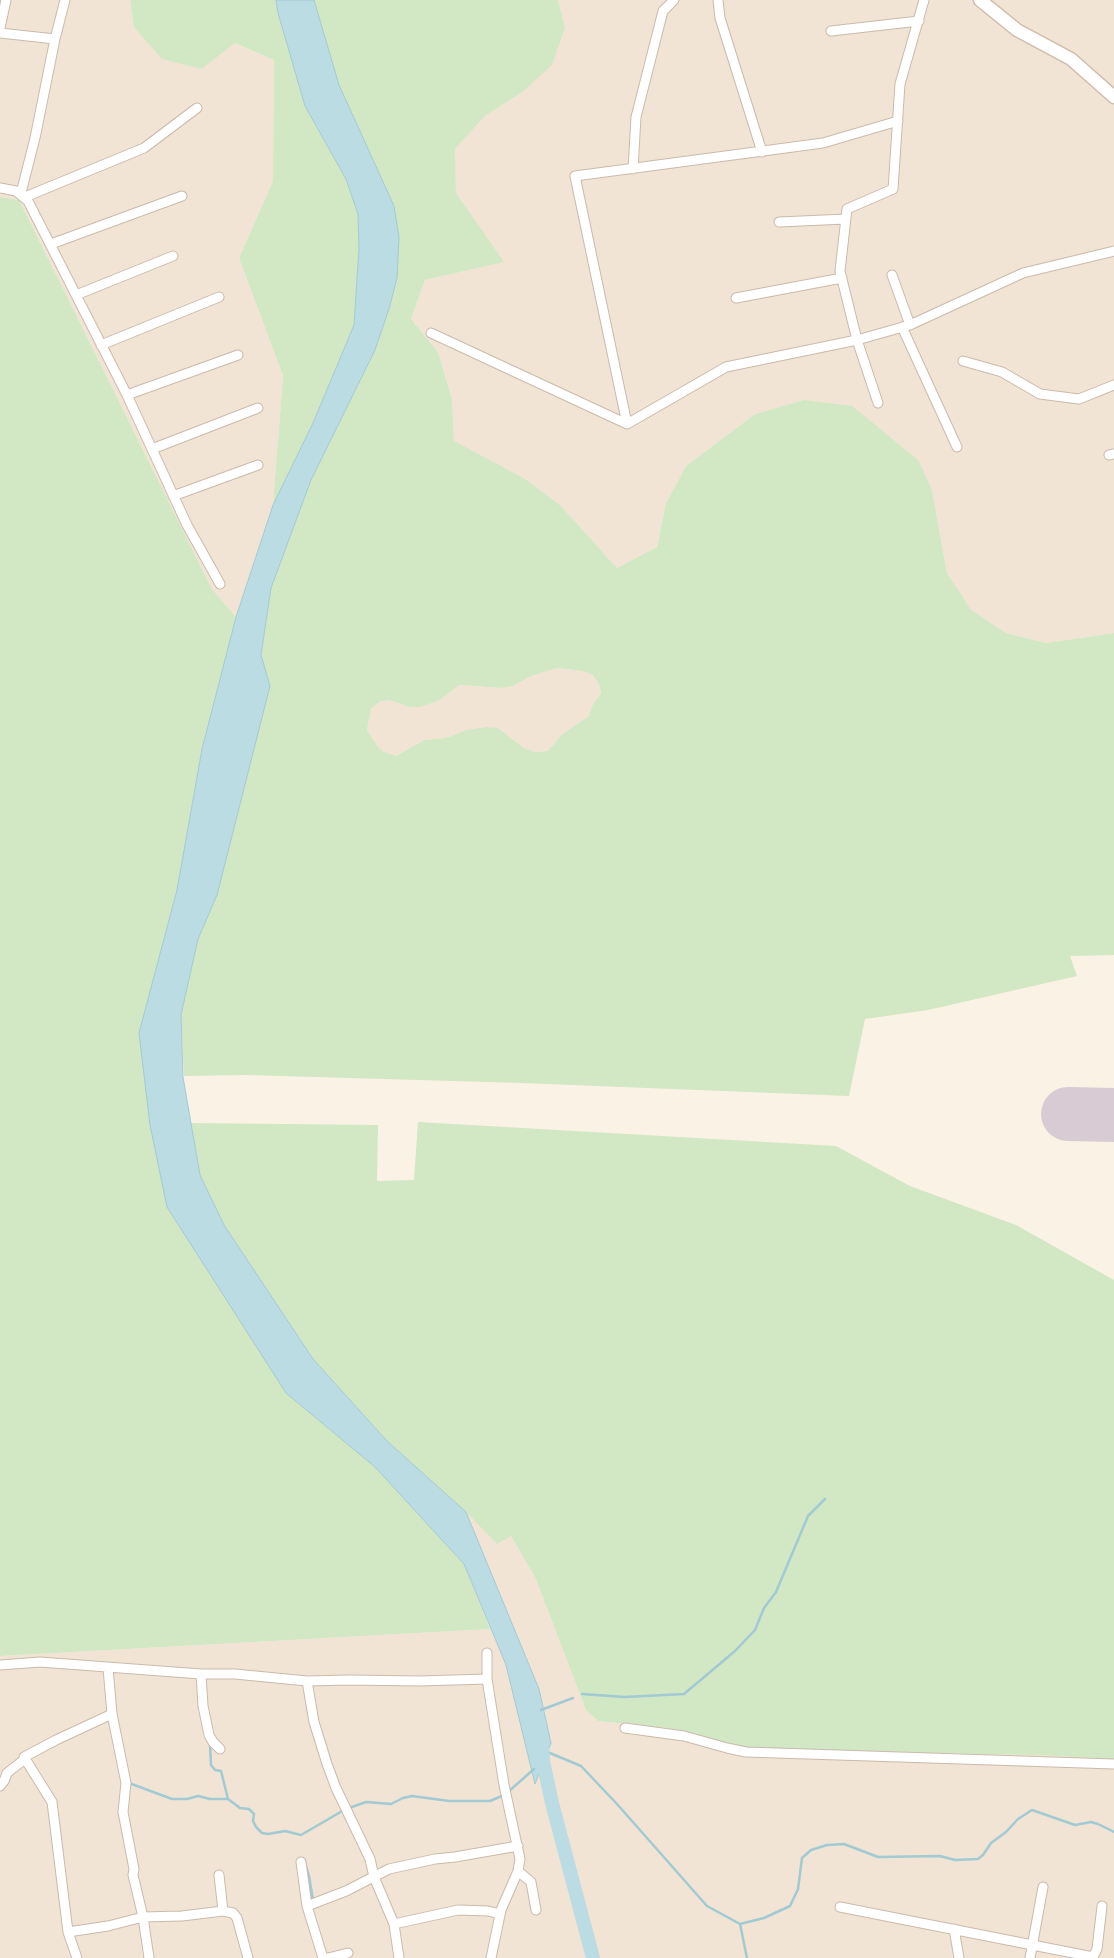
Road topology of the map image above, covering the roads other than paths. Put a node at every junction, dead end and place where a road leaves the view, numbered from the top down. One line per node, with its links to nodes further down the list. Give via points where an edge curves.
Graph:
1 (6, 0): 8 (street)
2 (65, 0): 11 (street)
3 (674, 0): 16 (street, via 663,11 636,117)
4 (718, 0): 15 (street, via 720,18)
5 (924, 0): 7 (street)
6 (980, 0): 12 (main road, via 1017,30 1072,59)
7 (919, 20): 9 (street); 14 (street, via 900,84)
8 (0, 28)
9 (831, 31)
10 (0, 33): 11 (street)
11 (55, 40): 18 (street)
12 (1114, 97)
13 (197, 108): 18 (street, via 144,148)
14 (898, 120): 15 (street, via 823,144); 20 (street, via 893,189 847,209)
15 (762, 152): 16 (street)
16 (633, 169): 40 (street, via 575,176)
17 (0, 188): 18 (street)
18 (23, 195): 22 (street)
19 (182, 196): 22 (street)
20 (846, 219): 21 (street); 26 (street)
21 (779, 222)
22 (51, 244): 27 (street)
23 (1114, 251): 30 (street, via 1023,273)
24 (173, 256): 27 (street)
25 (892, 275): 30 (street)
26 (842, 278): 29 (street); 32 (street)
27 (76, 295): 33 (street)
28 (220, 297): 33 (street)
29 (736, 298)
30 (906, 326): 32 (street); 41 (street)
31 (431, 332): 40 (street)
32 (857, 340): 38 (street); 40 (street, via 726,367)
33 (102, 345): 37 (street)
34 (238, 355): 37 (street)
35 (963, 361): 36 (street, via 1002,372 1040,394 1079,399)
36 (1114, 385)
37 (127, 395): 42 (street)
38 (878, 403)
39 (258, 408): 42 (street)
40 (627, 424)
41 (958, 447)
42 (152, 450): 44 (street)
43 (258, 466): 44 (street)
44 (174, 496): 45 (street)
45 (220, 584)
46 (487, 1653): 50 (street)
47 (0, 1665): 48 (street, via 40,1662)
48 (108, 1668): 49 (street); 52 (street)
49 (201, 1674): 51 (street); 54 (street, via 203,1706 210,1735)
50 (487, 1679): 51 (street); 58 (street, via 504,1785)
51 (307, 1681): 62 (street, via 314,1722 327,1764 370,1859)
52 (112, 1714): 55 (street, via 40,1748); 70 (street, via 126,1783 123,1812)
53 (624, 1728): 56 (street, via 684,1736 746,1752)
54 (220, 1749)
55 (25, 1759): 57 (street, via 7,1773); 73 (street, via 52,1802)
56 (1114, 1764)
57 (0, 1786)
58 (518, 1846): 60 (street); 62 (street, via 435,1859 389,1869)
59 (301, 1862): 64 (street)
60 (518, 1871): 67 (street, via 531,1882); 69 (street)
61 (219, 1875): 68 (street)
62 (374, 1877): 64 (street); 71 (street)
63 (1043, 1887): 74 (street)
64 (307, 1906): 80 (street)
65 (1102, 1906): 76 (street, via 1097,1949)
66 (840, 1907): 72 (street)
67 (536, 1910)
68 (224, 1911): 70 (street); 79 (street, via 233,1913 237,1918)
69 (500, 1914): 71 (street, via 458,1910); 83 (street)
70 (143, 1917): 73 (street); 78 (street)
71 (394, 1924): 82 (street)
72 (954, 1929): 74 (street); 84 (street)
73 (68, 1932): 77 (street)
74 (1034, 1945): 76 (street); 85 (street)
75 (348, 1953): 81 (street)
76 (1093, 1957)
77 (77, 1958)
78 (148, 1958)
79 (248, 1958)
80 (323, 1958)
81 (328, 1958)
82 (399, 1958)
83 (491, 1958)
84 (959, 1958)
85 (1030, 1958)

